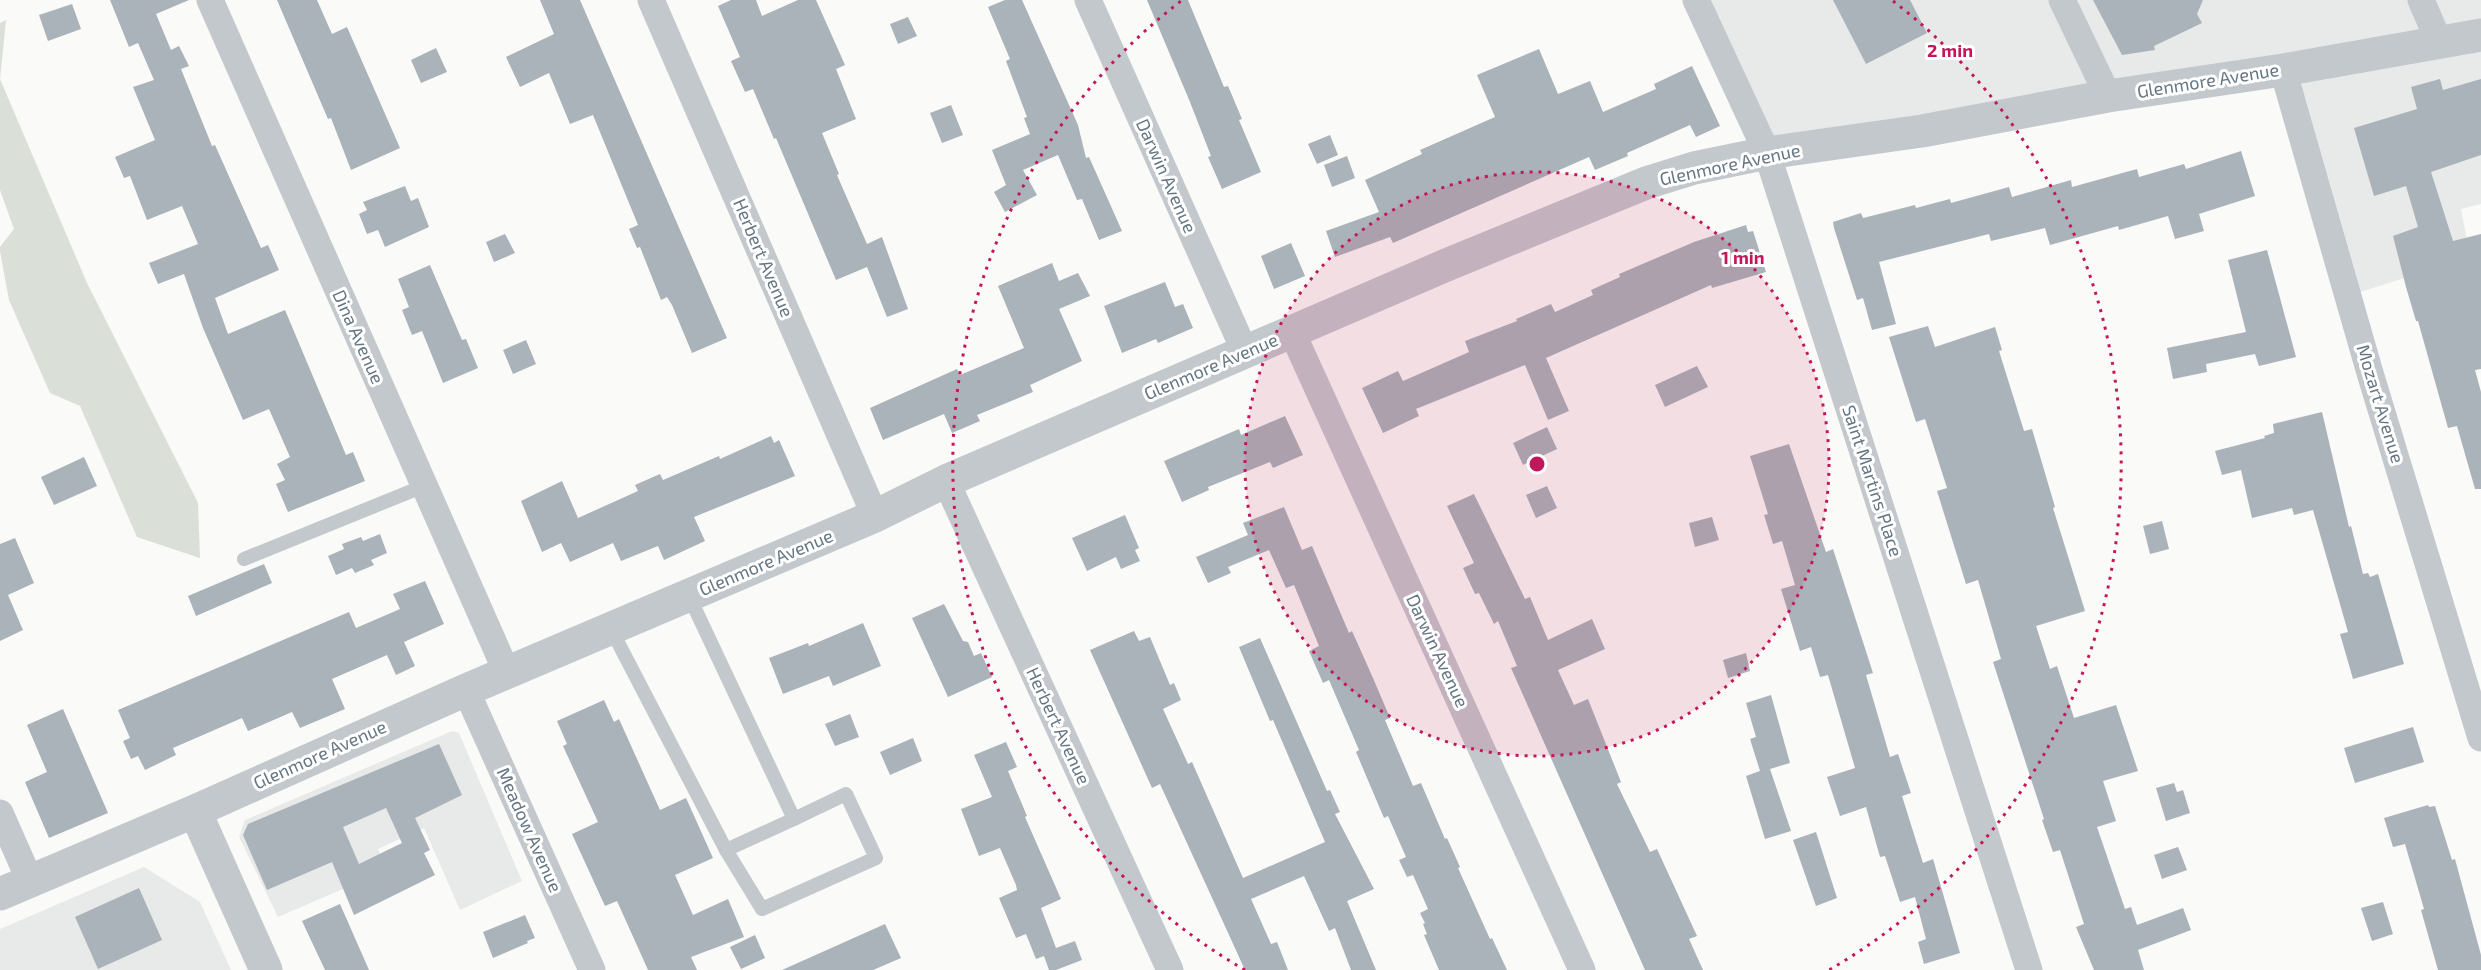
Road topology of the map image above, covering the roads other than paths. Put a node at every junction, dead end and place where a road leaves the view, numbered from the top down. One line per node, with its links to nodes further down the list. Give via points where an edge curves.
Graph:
1 (210, 0): 15 (street, Dina Avenue)
2 (651, 0): 16 (street, Herbert Avenue)
3 (1088, 0): 13 (street, Darwin Avenue)
4 (1696, 0): 11 (street, Saint Martins Place)
5 (2062, 0): 10 (street)
6 (2421, 0): 8 (street)
7 (2481, 35): 8 (street, Glenmore Avenue)
8 (2439, 42): 9 (street, Glenmore Avenue)
9 (2283, 70): 10 (street, Glenmore Avenue); 22 (street, Mozart Avenue)
10 (2108, 96): 11 (street, Glenmore Avenue, via 1922,131)
11 (1767, 153): 12 (street, Glenmore Avenue, via 1694,168 1646,183); 33 (street, Saint Martins Place)
12 (1292, 332): 13 (street, Glenmore Avenue); 32 (street, Darwin Avenue)
13 (1245, 352): 14 (street, Glenmore Avenue)
14 (946, 481): 16 (street, Glenmore Avenue); 31 (street, Herbert Avenue)
15 (424, 486): 17 (lane); 20 (street, Dina Avenue)
16 (875, 516): 18 (street, Glenmore Avenue)
17 (244, 559)
18 (689, 596): 19 (street, Glenmore Avenue); 25 (lane)
19 (611, 629): 20 (street, Glenmore Avenue); 26 (lane)
20 (507, 673): 21 (street, Glenmore Avenue)
21 (466, 690): 23 (street, Glenmore Avenue); 30 (street, Meadow Avenue)
22 (2481, 737)
23 (195, 811): 27 (street, Glenmore Avenue); 29 (street)
24 (0, 813): 27 (street)
25 (794, 819): 26 (lane); 26 (lane, via 846,794 876,858 762,909)
26 (726, 850)
27 (30, 881): 28 (street, Glenmore Avenue)
28 (0, 894)
29 (266, 970)
30 (592, 970)
31 (1170, 970)
32 (1582, 970)
33 (2029, 970)

